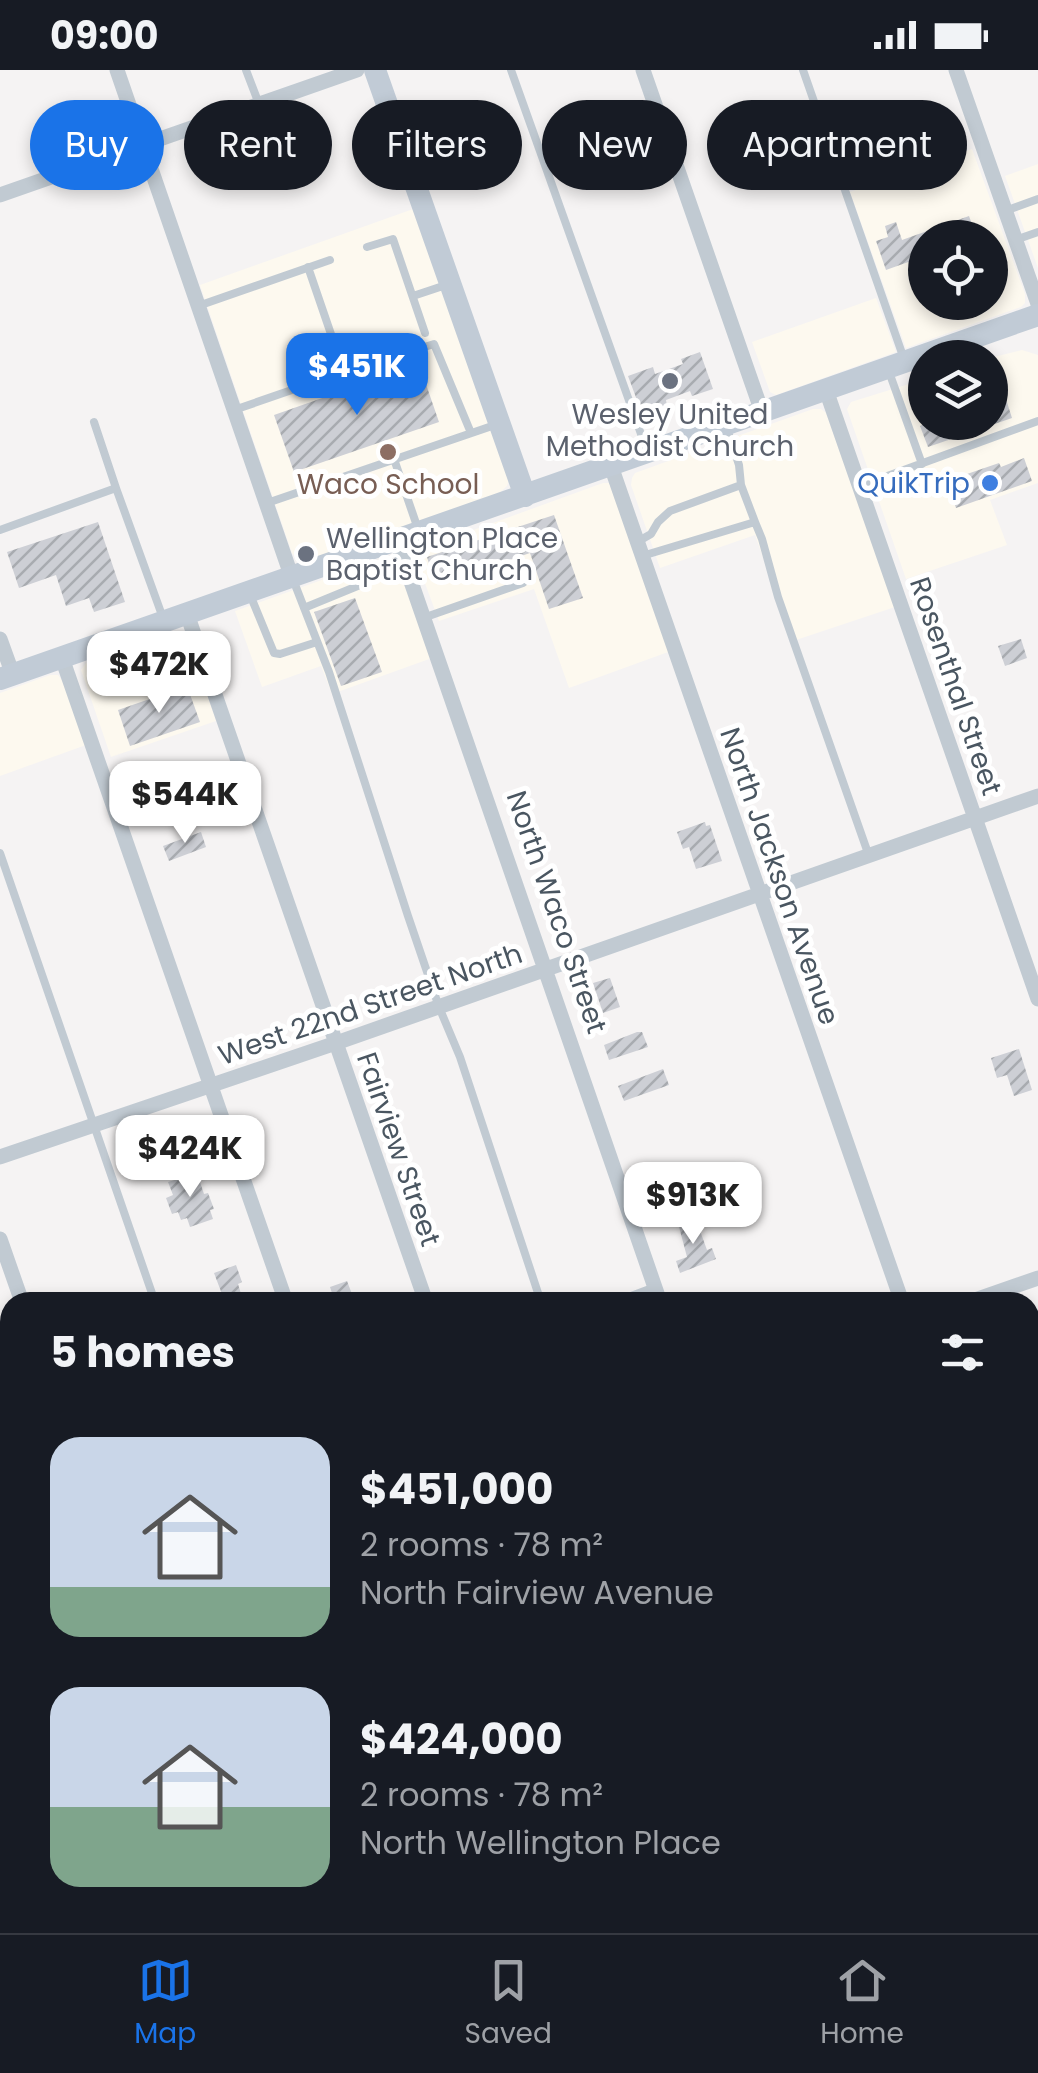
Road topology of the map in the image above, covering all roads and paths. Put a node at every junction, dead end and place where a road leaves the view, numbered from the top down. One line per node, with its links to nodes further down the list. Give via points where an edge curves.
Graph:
1 (116, 70): 9 (street)
2 (246, 70): 10 (lane)
3 (357, 70): 11 (street)
4 (376, 70): 22 (main road)
5 (511, 70): 38 (lane)
6 (643, 70): 32 (street)
7 (803, 70): 28 (lane)
8 (956, 70): 16 (street)
9 (126, 100)
10 (257, 100)
11 (270, 100)
12 (30, 184): 14 (street)
13 (158, 190): 25 (street)
14 (0, 195)
15 (1037, 202): 16 (lane)
16 (1006, 211): 18 (street)
17 (1038, 232): 18 (lane)
18 (1016, 240): 24 (street)
19 (368, 247): 23 (lane, via 393,239)
20 (330, 260): 21 (lane)
21 (308, 267): 25 (lane); 29 (lane)
22 (450, 283): 23 (lane); 35 (main road)
23 (413, 296): 27 (lane)
24 (1038, 304)
25 (198, 306): 31 (street)
26 (1038, 315): 28 (main road)
27 (425, 333)
28 (896, 366): 30 (main road); 40 (lane)
29 (344, 372): 31 (lane); 37 (lane, via 434,344)
30 (826, 390): 32 (main road); 43 (street, Rosenthal Street)
31 (234, 410): 46 (street)
32 (762, 412): 36 (main road)
33 (1038, 421): 40 (lane)
34 (94, 422): 44 (lane)
35 (500, 423): 37 (lane); 45 (main road)
36 (726, 425): 38 (main road); 42 (lane)
37 (471, 433): 39 (lane)
38 (648, 453): 41 (main road)
39 (394, 459): 46 (lane); 49 (lane)
40 (922, 464): 43 (lane)
41 (611, 466): 45 (main road); 51 (street, North Jackson Avenue)
42 (741, 485): 47 (lane); 51 (lane, via 670,511)
43 (860, 486): 64 (street, Rosenthal Street)
44 (116, 488): 48 (lane); 57 (lane)
45 (525, 496): 49 (main road)
46 (266, 503): 53 (street)
47 (755, 522): 51 (lane); 66 (lane)
48 (0, 530)
49 (420, 534): 50 (main road)
50 (397, 541): 52 (main road); 58 (street, North Waco Street)
51 (640, 549): 67 (street, North Jackson Avenue)
52 (360, 554): 53 (main road); 56 (lane, via 364,580)
53 (292, 578): 55 (main road); 56 (lane)
54 (523, 583): 58 (lane)
55 (250, 592): 57 (main road); 60 (lane, via 274,653)
56 (304, 608): 60 (lane)
57 (175, 618): 61 (main road); 71 (street, Fairview Street)
58 (423, 618): 68 (street, North Waco Street)
59 (0, 639): 62 (street)
60 (317, 642): 70 (lane)
61 (62, 658): 62 (main road); 72 (street)
62 (6, 677)
63 (1038, 796): 64 (street, West 22nd Street North)
64 (975, 818): 66 (street, West 22nd Street North); 69 (street, Rosenthal Street)
65 (0, 853): 73 (lane)
66 (869, 856): 67 (street, West 22nd Street North)
67 (760, 894): 68 (street, West 22nd Street North); 83 (street, North Jackson Avenue)
68 (545, 970): 70 (street, West 22nd Street North); 82 (street, North Waco Street)
69 (1038, 999)
70 (439, 1007): 71 (street, West 22nd Street North); 81 (lane)
71 (336, 1043): 72 (street, West 22nd Street North); 80 (street, Fairview Street)
72 (211, 1086): 73 (street, West 22nd Street North); 79 (street)
73 (94, 1125): 74 (street, West 22nd Street North); 78 (lane)
74 (0, 1157)
75 (0, 1239): 77 (street)
76 (1038, 1278): 84 (street)
77 (19, 1292)
78 (152, 1292)
79 (283, 1292)
80 (423, 1292)
81 (539, 1292)
82 (657, 1292)
83 (899, 1292)
84 (998, 1292)

